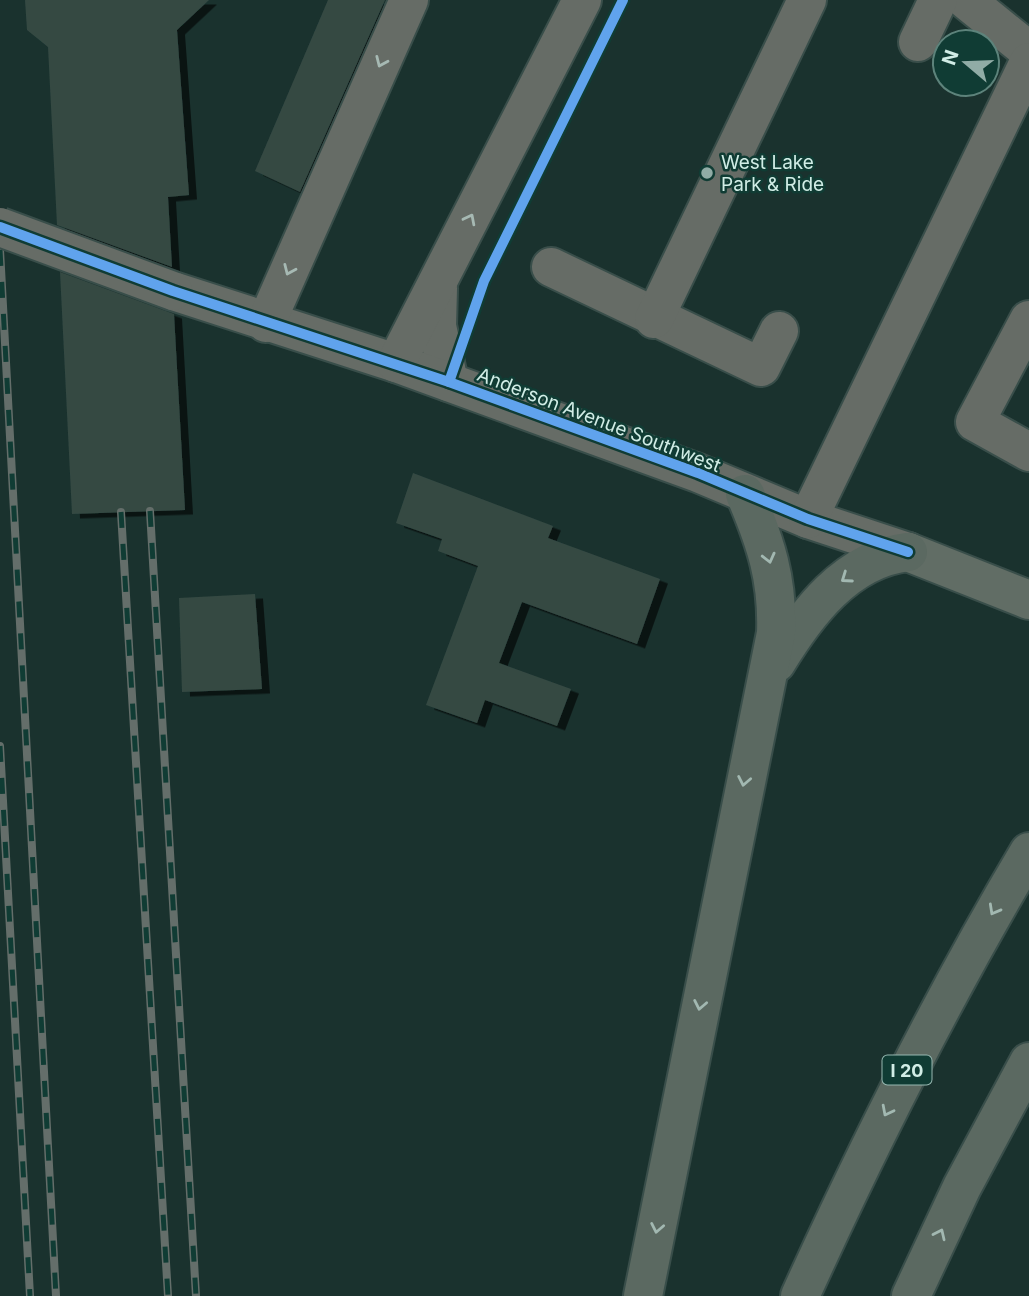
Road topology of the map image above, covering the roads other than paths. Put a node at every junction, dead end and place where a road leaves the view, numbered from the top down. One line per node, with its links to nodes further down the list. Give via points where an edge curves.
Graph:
1 (409, 0): 14 (street, one-way to 14)
2 (582, 0): 11 (street, one-way to 2)
3 (807, 0): 12 (street)
4 (938, 0): 6 (street)
5 (966, 0): 7 (street)
6 (918, 42)
7 (1029, 51)
8 (1029, 62): 20 (street)
9 (0, 227): 14 (street, Anderson Avenue Southwest, bridge)
10 (551, 268): 12 (street)
11 (439, 280): 16 (street); 17 (street, via 437,326)
12 (654, 318): 15 (street, via 761,367)
13 (1029, 320): 18 (street, via 975,422)
14 (266, 323): 16 (street, Anderson Avenue Southwest)
15 (779, 331)
16 (396, 363): 17 (street, Anderson Avenue Southwest)
17 (449, 382): 19 (street, Anderson Avenue Southwest)
18 (1029, 452)
19 (745, 494): 20 (street, Anderson Avenue Southwest); 23 (highway, one-way to 23, via 763,534 777,597)
20 (808, 519): 21 (street, Anderson Avenue Southwest)
21 (908, 552): 22 (main road, Anderson Avenue Southwest); 23 (highway, one-way to 23, via 891,554 840,581 799,625)
22 (1029, 600)
23 (768, 675): 26 (highway, one-way to 26)
24 (1029, 852): 27 (highway, I 20, one-way to 27, via 923,1039)
25 (1029, 1062): 28 (highway, one-way to 25, via 962,1187)
26 (643, 1296)
27 (800, 1296)
28 (911, 1296)

